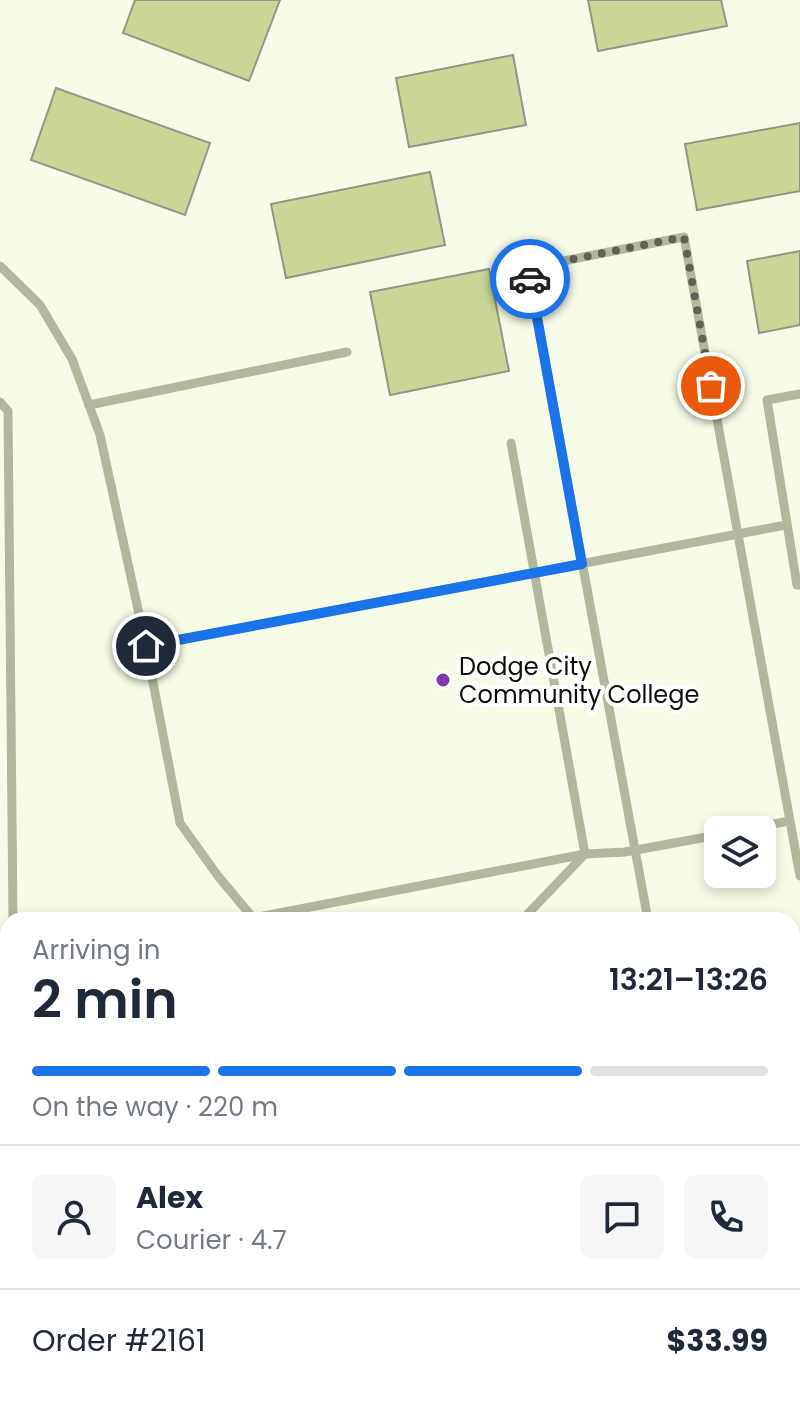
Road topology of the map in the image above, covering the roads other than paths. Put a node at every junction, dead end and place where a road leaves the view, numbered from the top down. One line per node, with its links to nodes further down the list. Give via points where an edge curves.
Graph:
1 (0, 266): 5 (lane, via 40,305 72,359)
2 (347, 352): 5 (lane)
3 (800, 394): 7 (lane, via 767,400)
4 (0, 402): 13 (lane, via 8,411)
5 (89, 405): 12 (lane)
6 (511, 443): 10 (lane)
7 (786, 525): 8 (lane); 11 (lane)
8 (738, 535): 9 (lane); 9 (lane, via 684,237 528,268); 14 (lane)
9 (582, 564): 10 (lane); 17 (lane)
10 (535, 573): 12 (lane); 18 (lane)
11 (800, 585)
12 (146, 646): 21 (lane, via 180,823)
13 (5, 731): 20 (lane)
14 (789, 821): 15 (lane); 19 (lane)
15 (776, 824)
16 (704, 838): 17 (lane)
17 (635, 850): 18 (lane); 24 (lane)
18 (585, 854): 22 (lane); 23 (lane)
19 (800, 876)
20 (13, 912)
21 (248, 912)
22 (290, 912)
23 (530, 912)
24 (647, 912)

